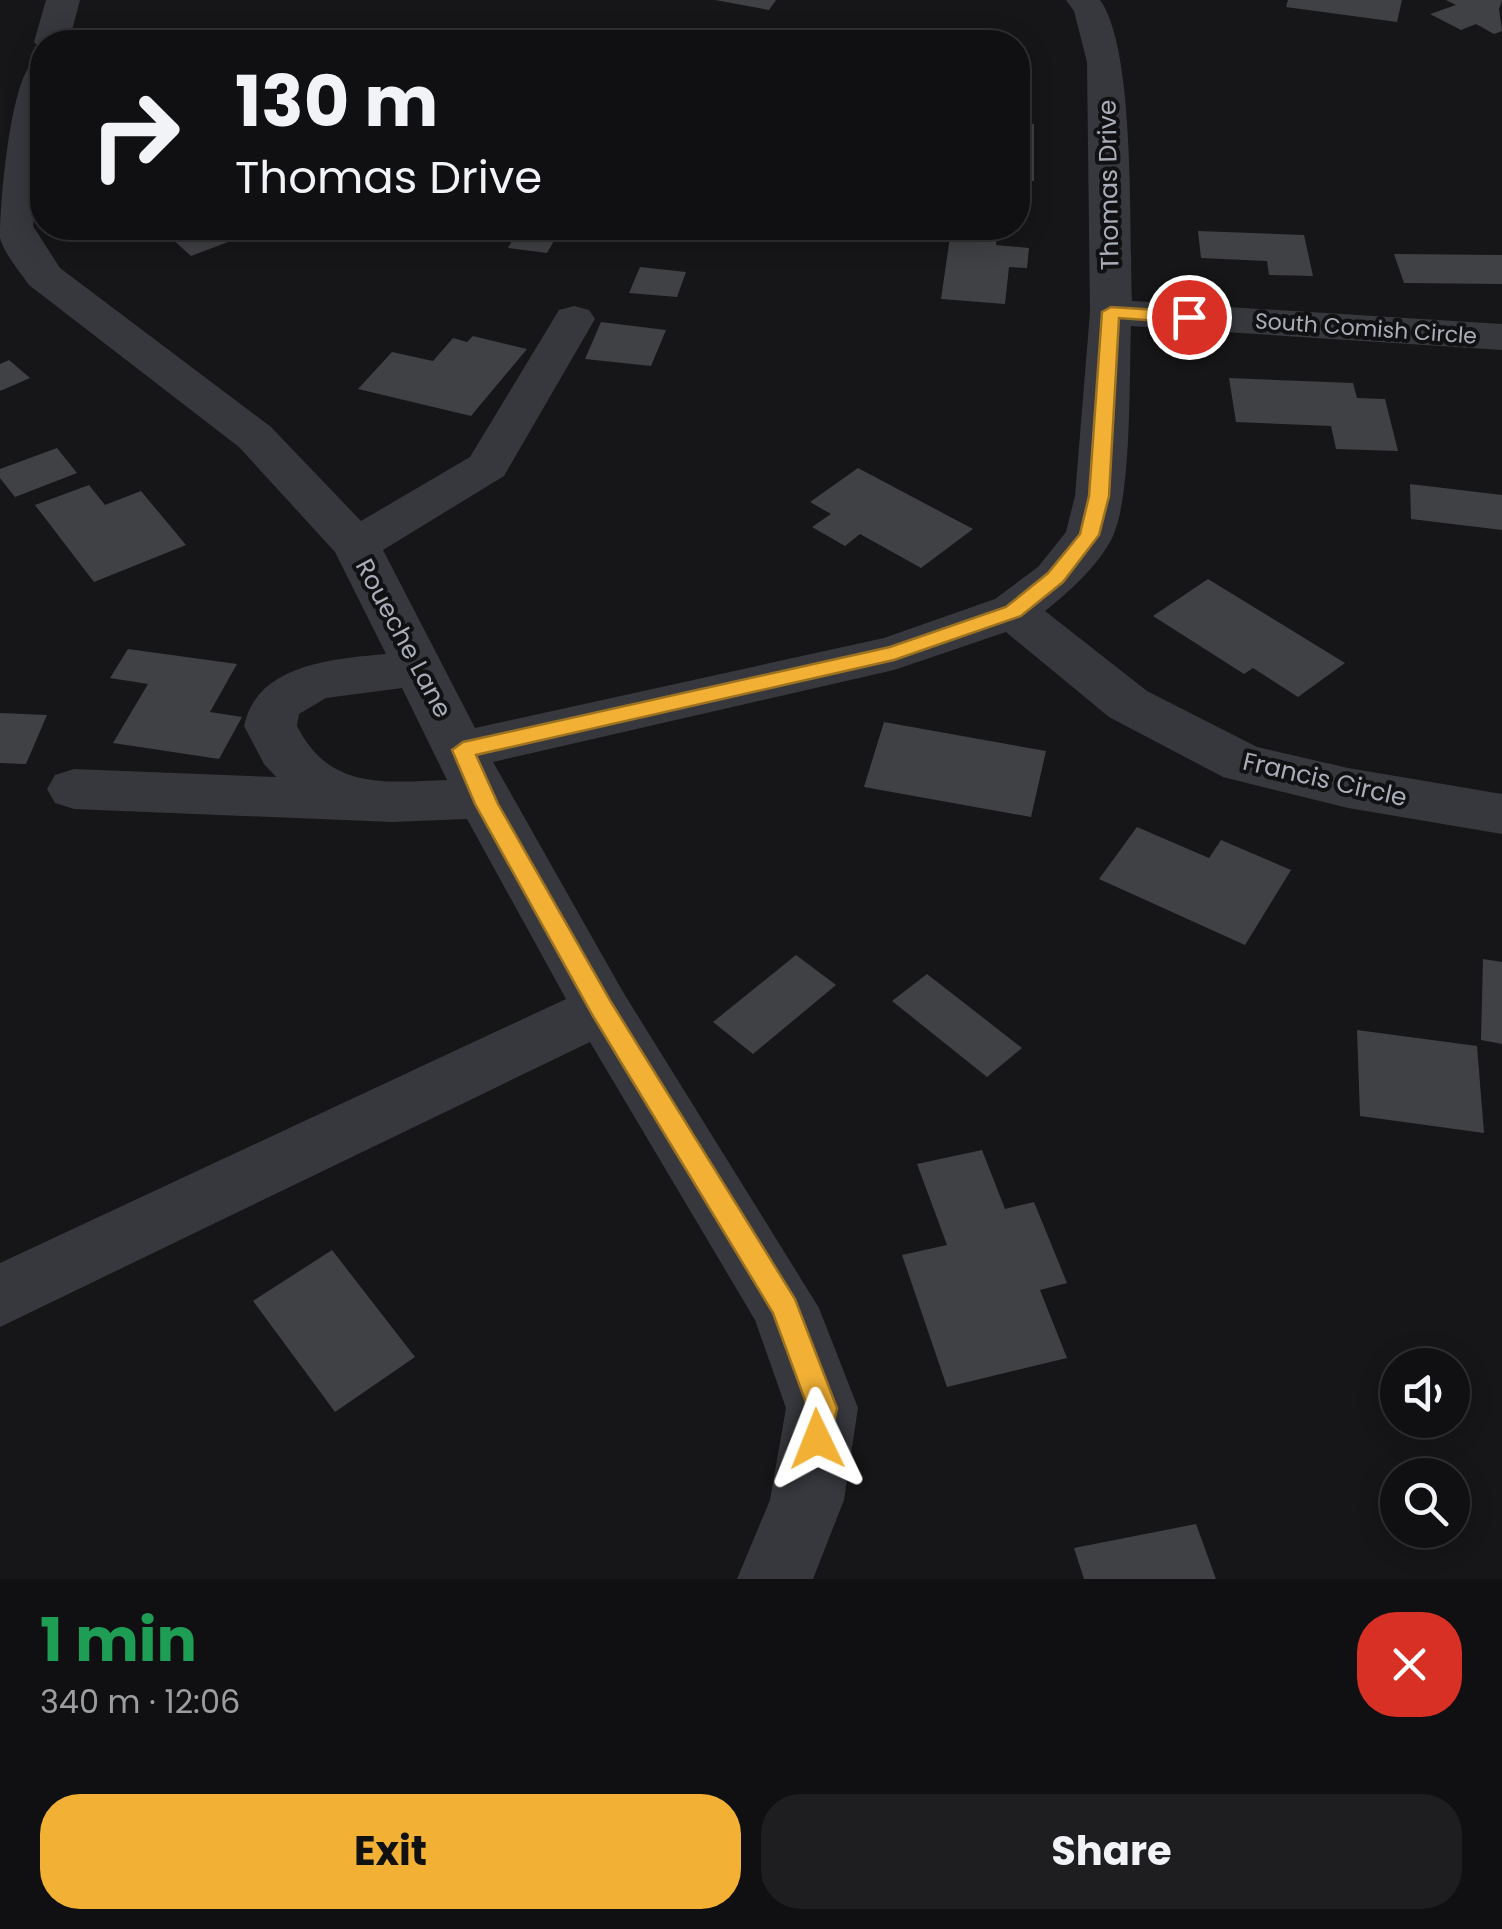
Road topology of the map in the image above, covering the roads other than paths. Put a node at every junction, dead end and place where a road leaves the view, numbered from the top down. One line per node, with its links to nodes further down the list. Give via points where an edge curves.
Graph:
1 (63, 0): 3 (street)
2 (1083, 0): 6 (street, Thomas Drive, via 1105,62)
3 (55, 30)
4 (30, 120): 5 (street, Roueche Lane)
5 (6, 227): 9 (street, Roueche Lane, via 44,276 255,437)
6 (1111, 312): 8 (street, South Comish Circle); 10 (street, Thomas Drive, via 1099,496 1089,535 1056,578)
7 (574, 319): 9 (street, via 488,466)
8 (1502, 337)
9 (356, 546): 11 (street, Roueche Lane)
10 (1013, 612): 12 (street, Thomas Drive, via 894,653); 15 (street, Francis Circle, via 1128,704 1242,763)
11 (420, 670): 12 (street, Roueche Lane); 14 (street, via 317,681 282,695 271,714 275,736 292,762)
12 (473, 774): 14 (street, Thomas Drive); 16 (street, Roueche Lane)
13 (74, 789): 14 (street, Thomas Drive)
14 (343, 800)
15 (1502, 814)
16 (602, 1009): 17 (street); 18 (street, Roueche Lane, via 785,1308 822,1408 806,1500)
17 (0, 1296)
18 (775, 1579)

